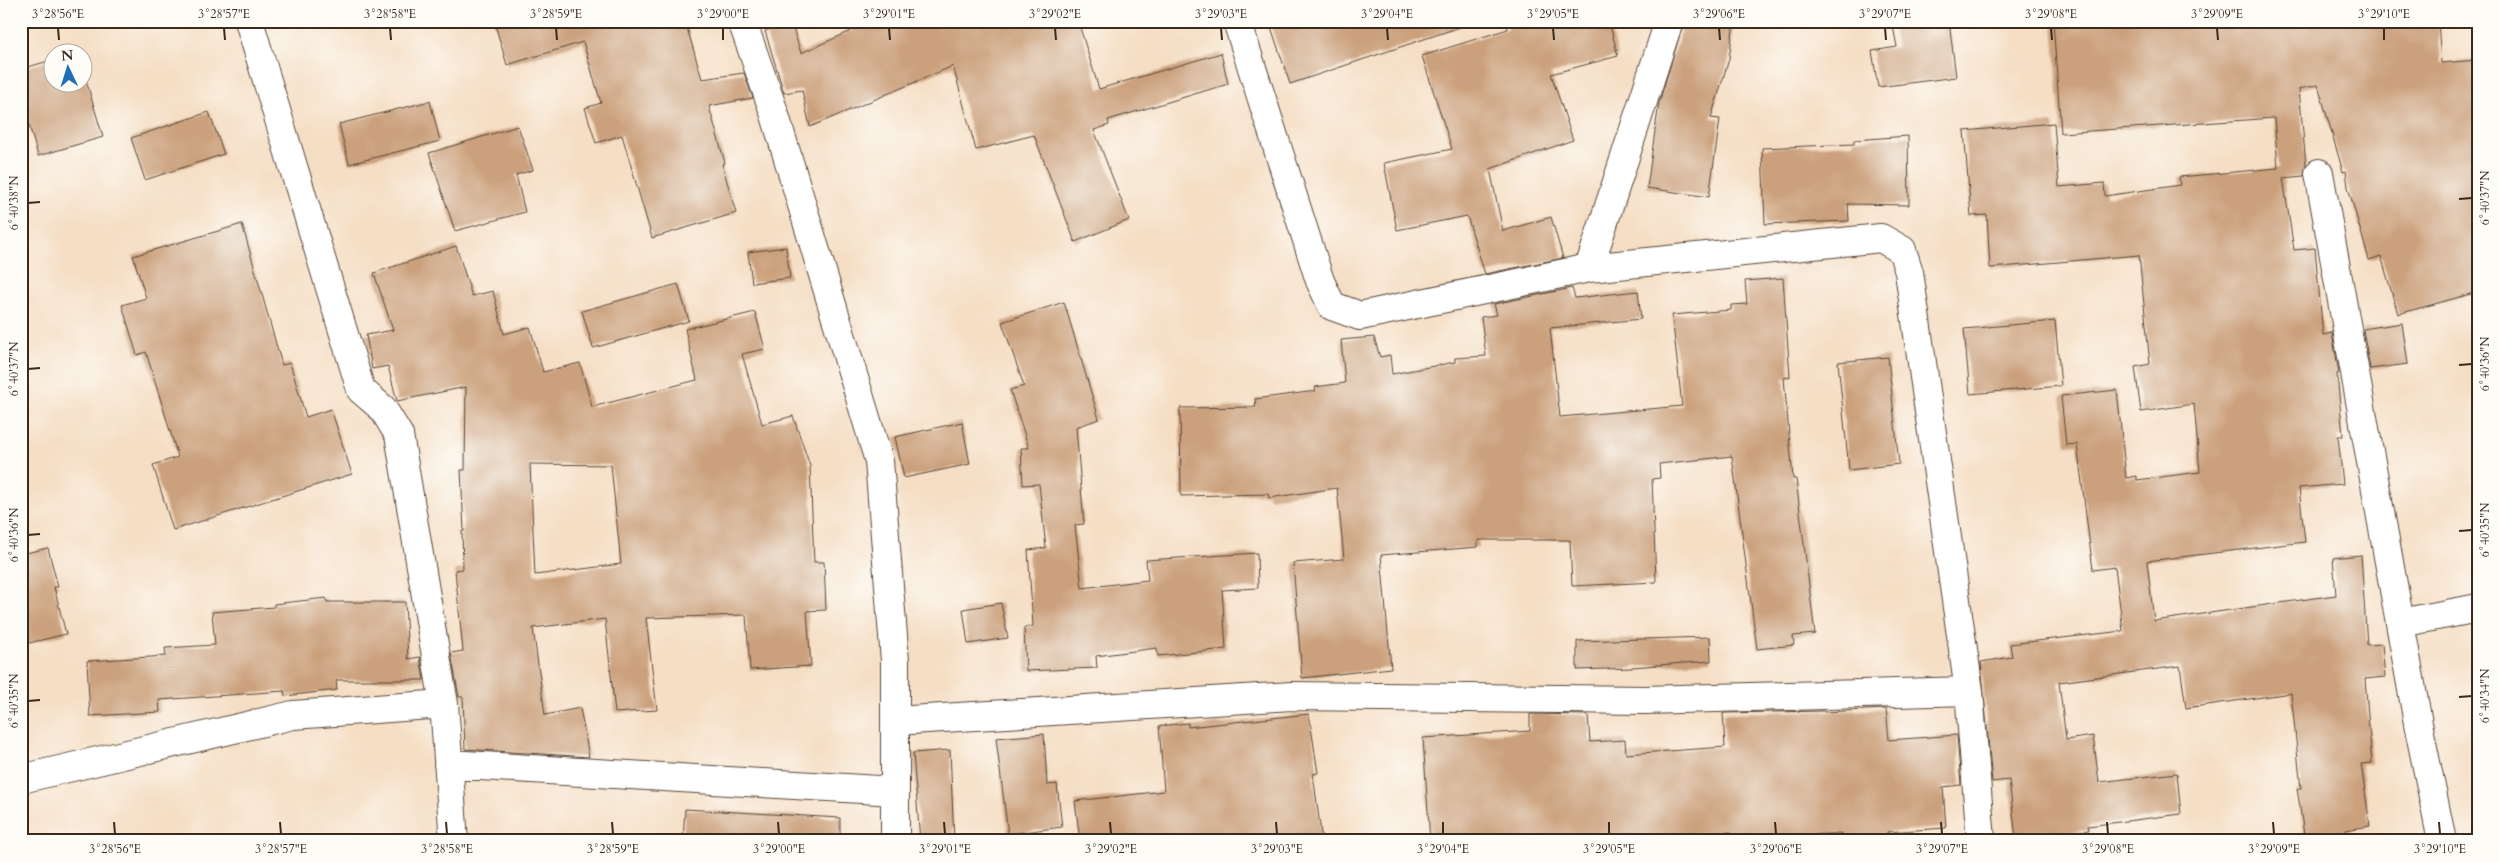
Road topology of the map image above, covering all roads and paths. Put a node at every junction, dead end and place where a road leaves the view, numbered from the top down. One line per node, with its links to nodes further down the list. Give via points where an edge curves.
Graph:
1 (249, 21): 10 (street, via 361,390 383,409 399,435)
2 (742, 21): 11 (street, via 774,112 879,461 895,661)
3 (1238, 21): 6 (street, via 1320,281 1332,306 1360,316)
4 (1670, 21): 6 (street)
5 (2319, 173): 8 (street)
6 (1589, 268): 9 (street, via 1881,238 1902,250 1909,272)
7 (2478, 608): 8 (street)
8 (2401, 622): 18 (street)
9 (1969, 691): 11 (street, via 1644,700 1292,696); 17 (street)
10 (444, 704): 12 (street); 13 (street, via 293,715)
11 (895, 721): 14 (street)
12 (448, 764): 14 (street); 15 (street)
13 (21, 779)
14 (895, 791): 16 (street)
15 (454, 841)
16 (895, 841)
17 (1981, 841)
18 (2442, 841)

